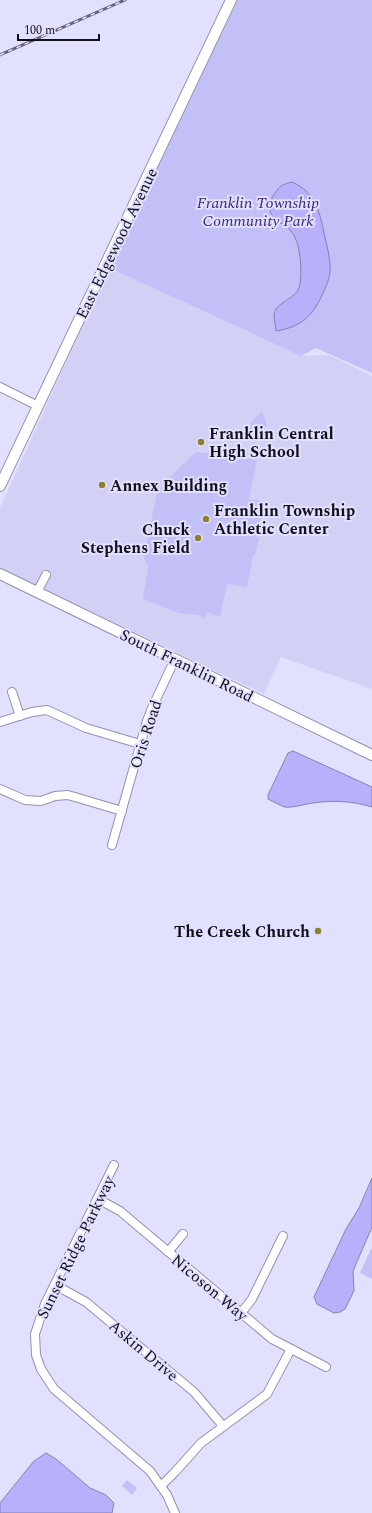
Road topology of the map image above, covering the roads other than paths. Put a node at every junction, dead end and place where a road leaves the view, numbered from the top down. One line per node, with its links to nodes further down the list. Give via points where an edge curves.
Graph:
1 (231, 0): 3 (main road, East Edgewood Avenue)
2 (0, 387): 3 (street)
3 (38, 406): 4 (main road, East Edgewood Avenue)
4 (0, 486)
5 (46, 574): 7 (street)
6 (1, 575): 7 (main road, South Franklin Road)
7 (37, 592): 8 (main road, South Franklin Road)
8 (175, 659): 12 (street, Oris Road, via 152,708); 13 (main road, South Franklin Road)
9 (12, 692): 10 (street)
10 (20, 716): 11 (street); 12 (street, via 38,710 48,710 82,727)
11 (0, 722)
12 (140, 744): 15 (street, Oris Road)
13 (372, 755)
14 (0, 789): 15 (street, via 25,800 41,801 68,795)
15 (122, 811): 16 (street, Oris Road)
16 (112, 845)
17 (114, 1165): 18 (street, Sunset Ridge Parkway)
18 (98, 1199): 21 (street, Nicoson Way, via 120,1211); 22 (street, Sunset Ridge Parkway)
19 (183, 1234): 21 (street)
20 (283, 1236): 23 (street, via 252,1299)
21 (168, 1252): 23 (street, Nicoson Way)
22 (55, 1285): 26 (street, Askin Drive, via 86,1302 194,1392); 27 (street, Sunset Ridge Parkway, via 41,1314 35,1334 35,1349 40,1369 54,1389 150,1472)
23 (241, 1313): 24 (street, Nicoson Way, via 272,1339)
24 (291, 1349): 25 (street, Nicoson Way); 26 (street, via 267,1394)
25 (326, 1367)
26 (223, 1426): 27 (street, via 196,1447)
27 (161, 1486): 28 (street, Sunset Ridge Parkway)
28 (175, 1513)

